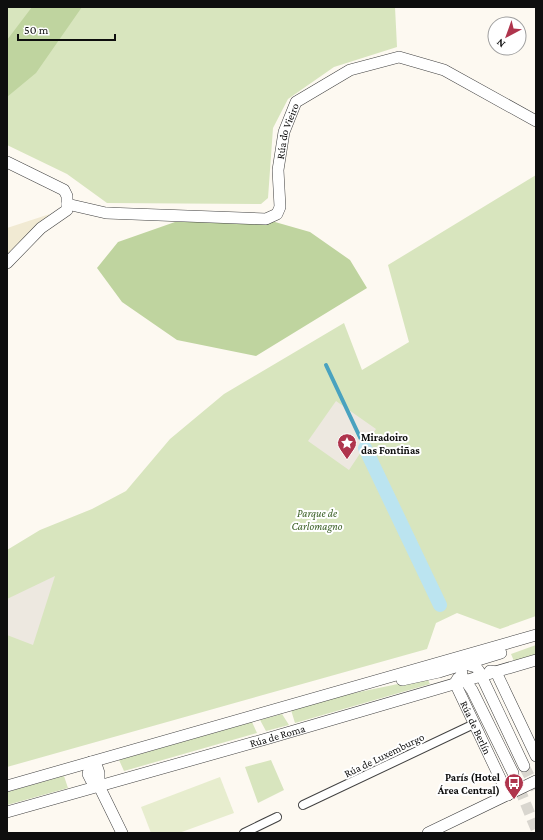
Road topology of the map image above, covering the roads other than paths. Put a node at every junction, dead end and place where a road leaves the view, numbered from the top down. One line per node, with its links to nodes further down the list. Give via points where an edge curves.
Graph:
1 (536, 121): 3 (street, Rúa do Vieiro, via 444,70 399,57 350,70 296,102 284,132 278,170 280,207 277,214 266,219 106,213)
2 (7, 162): 3 (street, via 64,190)
3 (67, 204): 4 (street, via 67,210 41,228)
4 (7, 263)
5 (536, 635): 10 (street, Rúa de Roma)
6 (536, 641): 9 (street, Rúa de Roma)
7 (536, 660): 8 (street, Rúa de Roma)
8 (496, 672): 9 (street, Rúa de Roma); 12 (street)
9 (467, 674): 10 (street, Rúa de Roma); 11 (street, Rúa de Berlín); 14 (street); 15 (street, Rúa de Berlín, via 472,690); 18 (street, Rúa de Roma, via 280,735)
10 (358, 686): 13 (street, Rúa de Roma)
11 (474, 724): 19 (street, Rúa de Berlín); 20 (street, Rúa de Luxemburgo)
12 (536, 756)
13 (91, 762): 17 (street, Rúa de Roma); 18 (street, via 99,773)
14 (524, 766)
15 (513, 773)
16 (536, 781): 19 (street)
17 (7, 786)
18 (99, 786): 21 (street, Rúa de Roma); 23 (street)
19 (508, 795): 25 (street)
20 (303, 806)
21 (7, 812)
22 (277, 818): 24 (street)
23 (122, 833)
24 (244, 833)
25 (428, 833)

